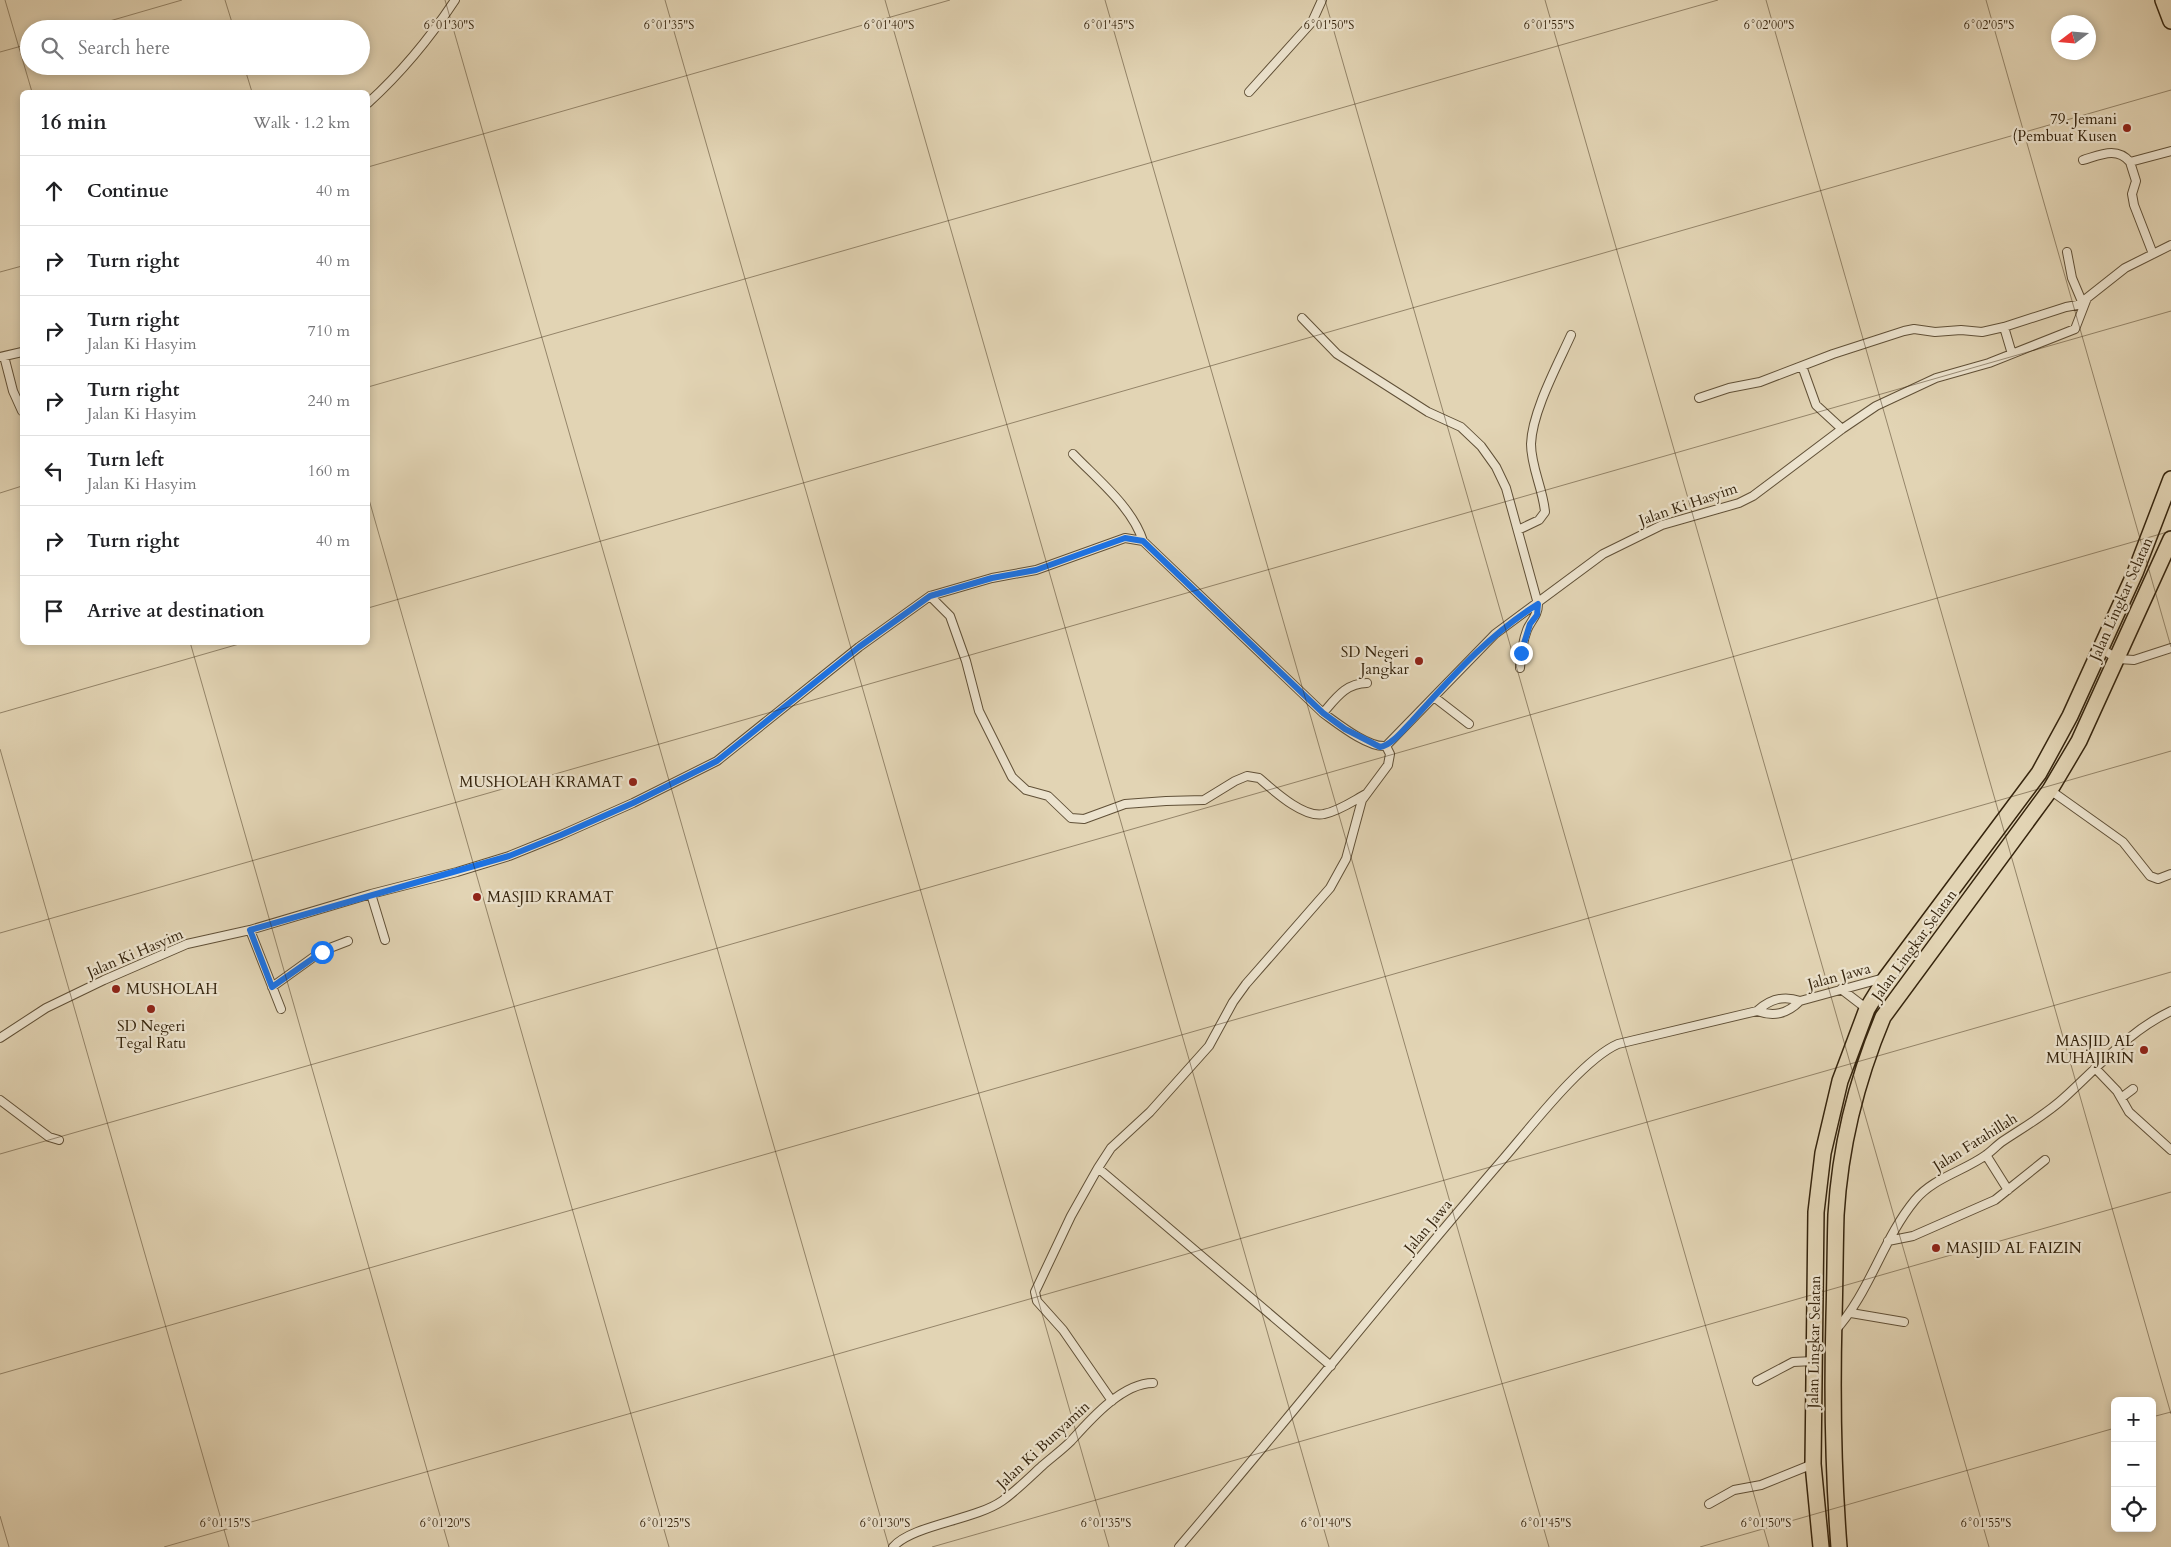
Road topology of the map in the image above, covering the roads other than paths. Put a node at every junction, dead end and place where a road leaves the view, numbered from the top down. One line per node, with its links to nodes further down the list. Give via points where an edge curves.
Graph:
1 (455, 0): 6 (street, via 434,32)
2 (1322, 0): 5 (street, via 1312,22)
3 (2163, 0): 4 (highway)
4 (2171, 22)
5 (1248, 92)
6 (370, 101)
7 (2171, 150): 9 (street)
8 (2083, 160): 9 (street, via 2117,152)
9 (2130, 162): 12 (street, via 2136,181 2132,194 2134,205)
10 (2171, 245): 12 (street, Jalan Ki Hasyim)
11 (2067, 252): 13 (street, via 2072,278)
12 (2153, 254): 13 (street, Jalan Ki Hasyim, via 2125,268)
13 (2083, 304): 15 (street); 18 (street, Jalan Ki Hasyim, via 2074,329)
14 (1302, 318): 26 (street, via 1337,354 1428,412 1461,427 1473,438 1496,467 1506,488)
15 (2004, 327): 18 (street); 20 (street, via 1982,332 1914,329)
16 (1571, 335): 26 (street, via 1548,385 1532,437 1545,512 1539,520)
17 (20, 352): 19 (street)
18 (2012, 354): 23 (street, Jalan Ki Hasyim, via 1919,384 1876,406)
19 (2, 356): 22 (street)
20 (1802, 366): 21 (street, via 1749,386 1729,388); 23 (street, via 1816,405)
21 (1699, 398)
22 (20, 406)
23 (1842, 429): 30 (street, Jalan Ki Hasyim, via 1753,496 1662,525 1622,544 1603,554)
24 (1073, 454): 28 (street, via 1124,508)
25 (2171, 479): 31 (highway, Jalan Lingkar Selatan, via 2135,572)
26 (1518, 530): 30 (street)
27 (2171, 539): 33 (highway, Jalan Lingkar Selatan)
28 (1143, 541): 29 (street, Jalan Ki Hasyim, via 1125,538 1036,570 992,578); 37 (street)
29 (930, 596): 41 (street, via 950,616 979,711 1012,776 1026,790 1048,796 1071,818 1084,819 1125,804 1204,800 1235,781 1253,776 1292,805 1317,815 1331,812); 43 (street, Jalan Ki Hasyim, via 703,769 509,856)
30 (1538, 604): 34 (street, via 1537,615 1523,642); 36 (street, Jalan Ki Hasyim, via 1495,634)
31 (2100, 648): 33 (street); 47 (highway, Jalan Lingkar Selatan, via 2070,716 2039,773)
32 (2171, 648): 33 (street, via 2134,660)
33 (2118, 659): 40 (highway, Jalan Lingkar Selatan, via 2079,742)
34 (1520, 668)
35 (1367, 682): 37 (street, via 1348,686)
36 (1434, 697): 38 (street); 39 (street, Jalan Ki Hasyim)
37 (1323, 713): 39 (street, via 1373,744)
38 (1470, 724)
39 (1386, 746): 41 (street, via 1390,754 1388,765)
40 (2050, 790): 42 (street, via 2129,847 2150,876 2158,879); 57 (highway, Jalan Lingkar Selatan, via 1883,1017)
41 (1367, 794): 66 (street, via 1346,859 1330,888 1246,984 1209,1046 1150,1112 1125,1133)
42 (2171, 874)
43 (372, 894): 44 (street, Jalan Ki Hasyim); 45 (street)
44 (250, 930): 48 (street); 55 (street, Jalan Ki Hasyim, via 187,944 167,952 46,1008)
45 (385, 940)
46 (348, 941): 48 (street, via 322,952)
47 (1886, 978): 49 (street, Jalan Jawa); 52 (highway, Jalan Lingkar Selatan)
48 (272, 987): 51 (street)
49 (1841, 990): 50 (street, Jalan Jawa); 52 (street)
50 (1800, 1001): 53 (street, Jalan Jawa, via 1781,1013 1770,1015); 53 (street, Jalan Jawa, via 1786,996 1765,1003)
51 (281, 1009)
52 (1867, 1009): 56 (highway, Jalan Lingkar Selatan)
53 (1757, 1011): 73 (street, Jalan Jawa, via 1618,1044 1597,1056 1540,1116)
54 (2171, 1011): 58 (street, Jalan Fatahillah, via 2128,1038)
55 (0, 1038)
56 (1850, 1053): 57 (highway); 72 (highway, Jalan Lingkar Selatan, via 1823,1153 1818,1192)
57 (1867, 1056): 71 (highway, Jalan Lingkar Selatan, via 1850,1123 1836,1213)
58 (2095, 1068): 60 (street); 64 (street, Jalan Fatahillah, via 2058,1102)
59 (2133, 1089): 60 (street)
60 (2121, 1098): 63 (street, via 2129,1112)
61 (0, 1100): 62 (street, via 45,1134)
62 (59, 1140)
63 (2171, 1150)
64 (1986, 1155): 67 (street); 68 (street, Jalan Fatahillah, via 1924,1191 1894,1227)
65 (2045, 1160): 67 (street)
66 (1098, 1168): 73 (street); 76 (street, via 1071,1216 1034,1296 1063,1330)
67 (2008, 1190): 68 (street, via 1995,1200 1936,1227 1904,1240)
68 (1888, 1241): 69 (street, Jalan Fatahillah)
69 (1851, 1313): 70 (street); 71 (street, Jalan Fatahillah)
70 (1904, 1322)
71 (1834, 1332): 82 (highway, Jalan Lingkar Selatan, via 1834,1479)
72 (1814, 1361): 74 (street, via 1793,1362); 77 (highway, Jalan Lingkar Selatan)
73 (1331, 1366): 80 (street, Jalan Jawa)
74 (1757, 1381)
75 (1152, 1383): 76 (street, Jalan Ki Bunyamin, via 1135,1386)
76 (1112, 1401): 79 (street, Jalan Ki Bunyamin, via 1002,1501 907,1537)
77 (1813, 1464): 78 (street, via 1761,1485 1734,1490); 81 (highway, Jalan Lingkar Selatan)
78 (1709, 1504)
79 (893, 1547)
80 (1179, 1547)
81 (1821, 1547)
82 (1840, 1547)

